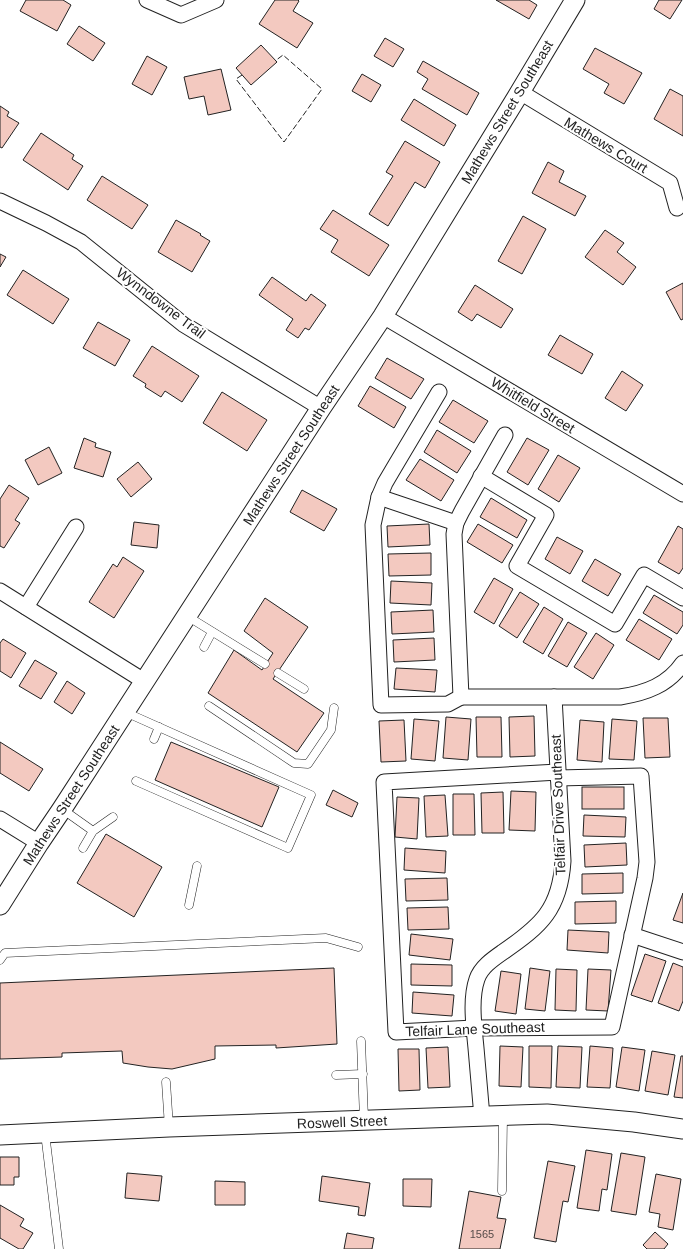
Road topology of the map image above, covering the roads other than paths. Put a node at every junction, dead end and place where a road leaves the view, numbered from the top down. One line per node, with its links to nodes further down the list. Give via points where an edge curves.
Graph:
1 (147, 0): 2 (street, via 181,15)
2 (216, 0)
3 (574, 0): 4 (street, Mathews Street Southeast)
4 (520, 92): 6 (street, Mathews Court, via 670,183); 7 (street, Mathews Street Southeast)
5 (0, 201): 9 (street, Wynndowne Trail, via 81,242 183,324)
6 (676, 208)
7 (383, 316): 9 (street, Mathews Street Southeast); 12 (street, Whitfield Street)
8 (439, 392): 13 (street)
9 (321, 408): 19 (street, Mathews Street Southeast)
10 (505, 435): 11 (street)
11 (481, 476): 14 (street); 17 (street, via 546,515 517,566 615,624 644,575)
12 (683, 494)
13 (379, 497): 14 (street); 27 (street, via 373,532 381,705 448,704)
14 (456, 523): 27 (street)
15 (76, 527): 18 (street)
16 (0, 591): 18 (street)
17 (683, 598)
18 (26, 607): 25 (street)
19 (187, 616): 20 (lane); 25 (street, Mathews Street Southeast)
20 (212, 632): 21 (lane); 23 (lane)
21 (204, 647)
22 (683, 663): 28 (street, via 671,676 648,691 620,697)
23 (266, 664)
24 (278, 673): 26 (lane)
25 (144, 681): 31 (street, Mathews Street Southeast)
26 (304, 689)
27 (461, 697): 28 (street)
28 (554, 697): 34 (street, Telfair Drive Southeast)
29 (209, 706): 30 (lane, via 294,763 308,764 331,730)
30 (334, 708)
31 (125, 712): 32 (lane); 36 (street, Mathews Street Southeast)
32 (160, 727): 33 (lane); 35 (lane, via 311,795 288,848)
33 (154, 739)
34 (558, 775): 45 (street, Telfair Lane Southeast, via 641,776 647,862); 49 (street, Telfair Drive Southeast, via 563,861 559,890 550,910 537,926 482,970 475,990); 49 (street, Telfair Lane Southeast, via 384,782 396,1032)
35 (136, 781)
36 (62, 809): 39 (lane); 40 (street, Mathews Street Southeast)
37 (113, 817): 39 (lane)
38 (0, 819): 40 (street)
39 (93, 831): 41 (lane)
40 (39, 844): 43 (street, Mathews Street Southeast)
41 (83, 848)
42 (197, 866): 44 (lane)
43 (0, 905)
44 (189, 905)
45 (632, 936): 47 (street); 49 (street, Telfair Lane Southeast, via 612,1027)
46 (358, 947): 48 (lane, via 326,938 5,953)
47 (683, 952)
48 (0, 960)
49 (474, 1028): 55 (street, Telfair Drive Southeast)
50 (361, 1041): 51 (lane)
51 (363, 1074): 52 (lane); 56 (lane)
52 (336, 1075)
53 (166, 1082): 57 (lane)
54 (503, 1116): 55 (street, Roswell Street); 58 (street, Roswell Street, via 547,1114); 61 (lane)
55 (482, 1117): 56 (street, Roswell Street)
56 (364, 1121): 57 (street, Roswell Street)
57 (169, 1127): 59 (street, Roswell Street)
58 (683, 1129)
59 (45, 1133): 60 (street, Roswell Street); 62 (lane)
60 (0, 1135)
61 (502, 1192)
62 (60, 1249)

